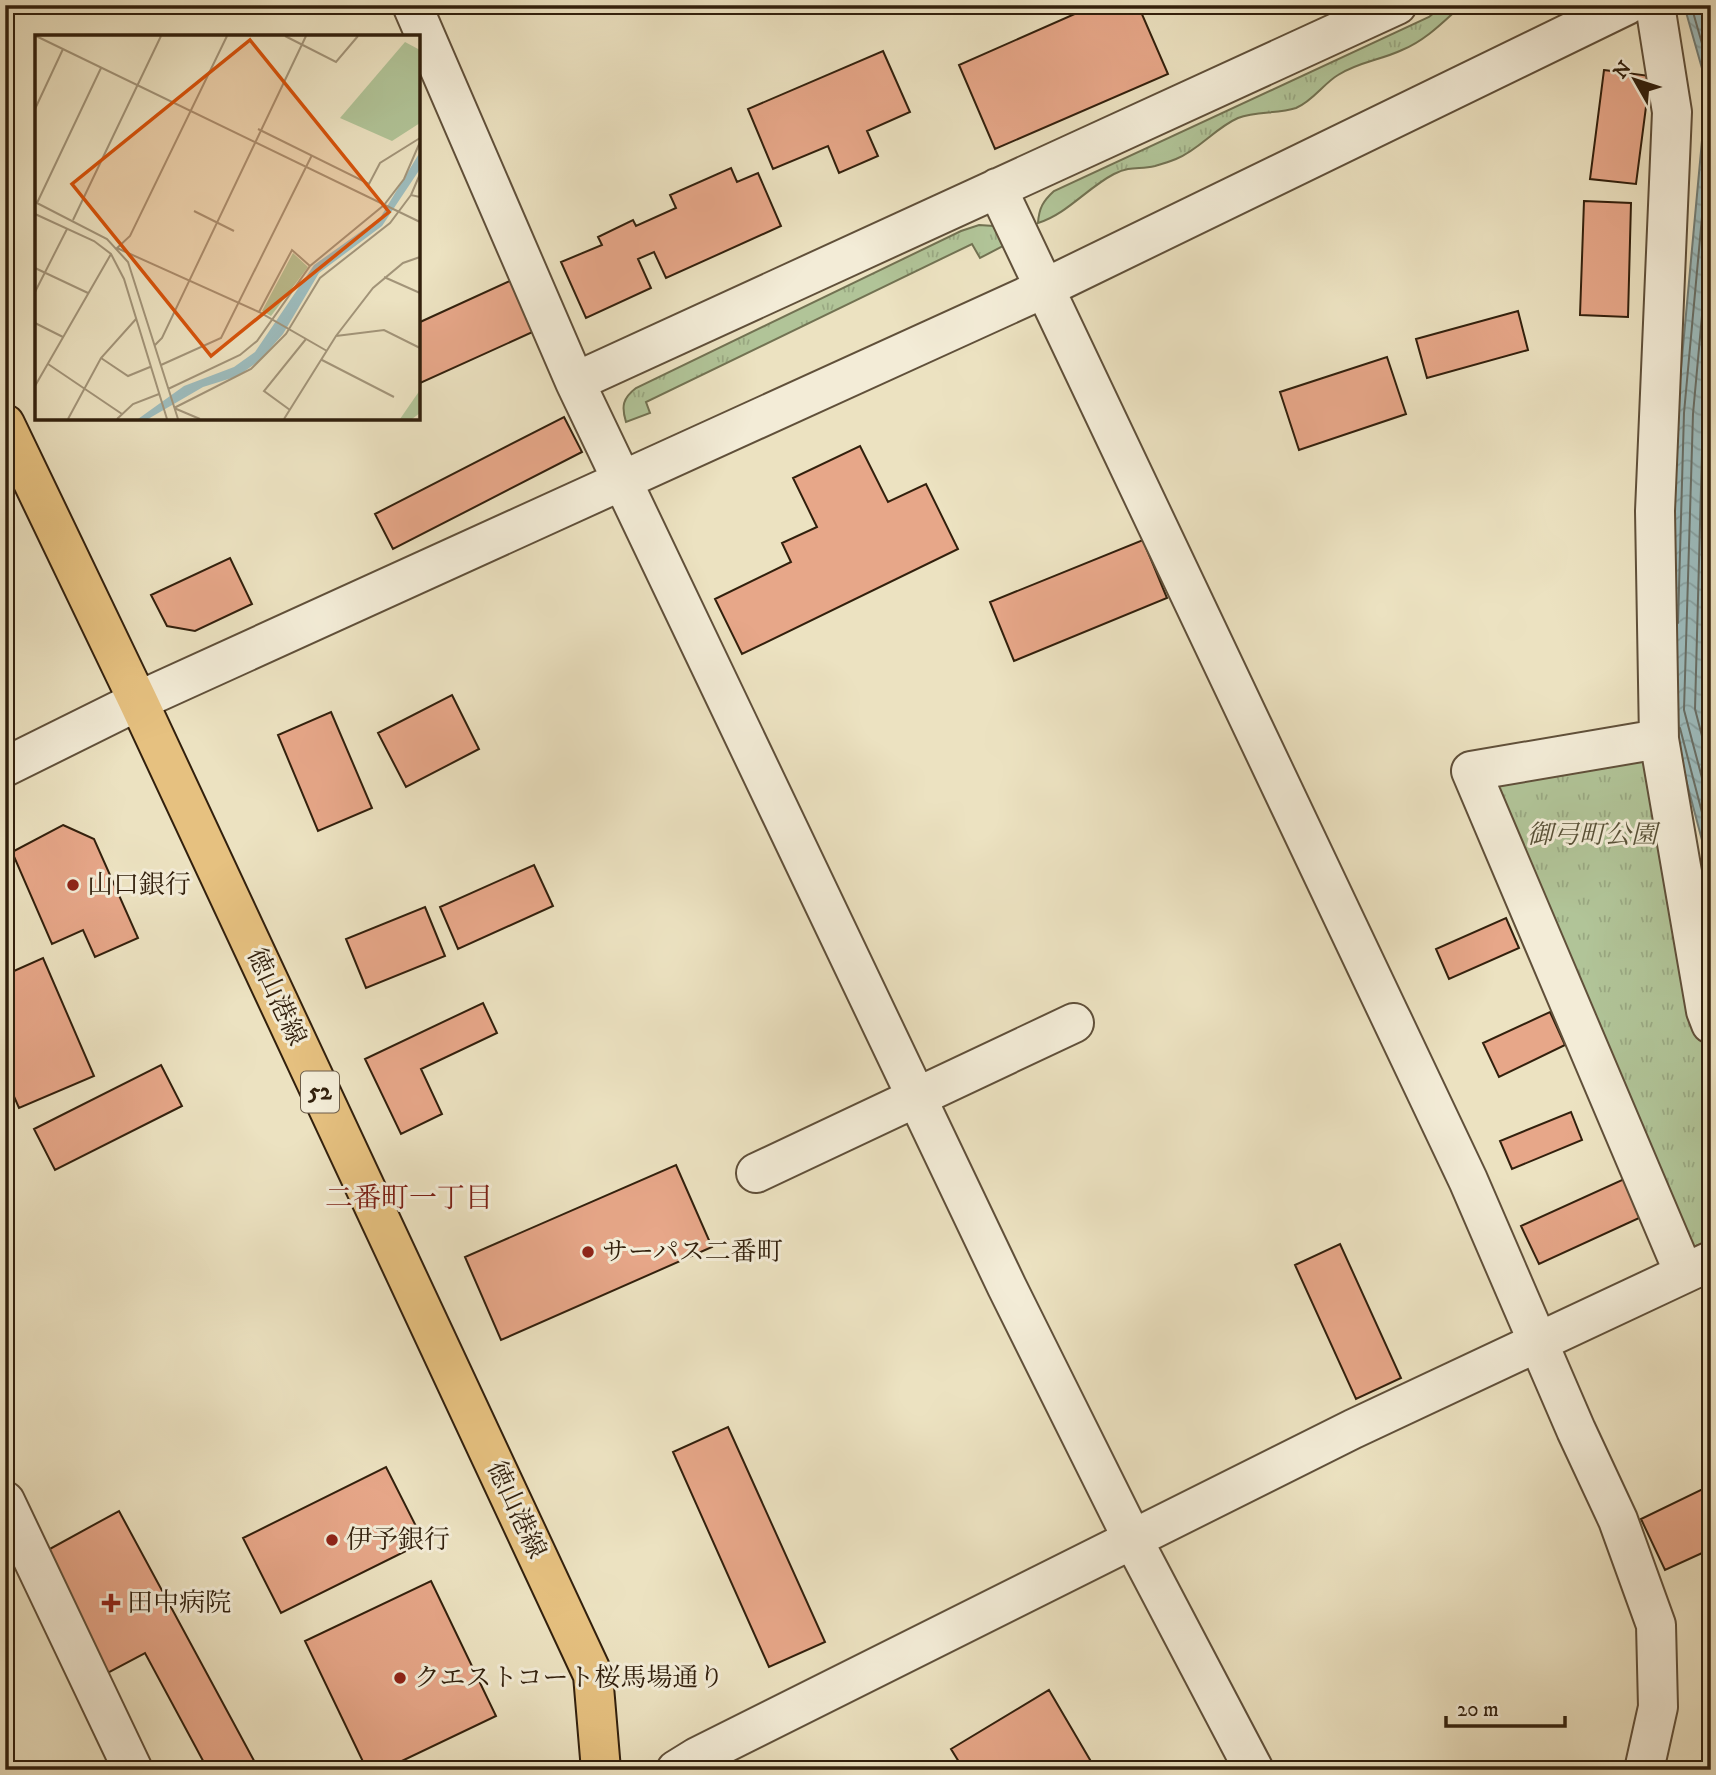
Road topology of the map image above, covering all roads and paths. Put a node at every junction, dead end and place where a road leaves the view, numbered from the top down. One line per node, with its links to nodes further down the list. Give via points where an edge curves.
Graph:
1 (412, 5): 7 (street)
2 (1397, 5): 5 (street)
3 (1627, 5): 6 (street)
4 (1655, 5): 11 (street, via 1672,112 1655,511)
5 (997, 188): 6 (street); 7 (street)
6 (1045, 288): 9 (street); 18 (street, via 1468,1180)
7 (575, 382): 9 (street)
8 (5, 424): 10 (main road, 徳山港線 / 52)
9 (622, 481): 10 (street); 15 (street)
10 (138, 701): 12 (street); 22 (main road, 徳山港線 / 52, via 593,1675)
11 (1658, 739): 14 (street); 17 (street, via 1471,771)
12 (5, 767)
13 (1074, 1023): 15 (street)
14 (1711, 1024)
15 (917, 1099): 16 (street); 20 (street)
16 (757, 1173)
17 (1697, 1267): 18 (street)
18 (1538, 1341): 20 (street); 25 (street, via 1618,1520 1656,1625 1658,1707)
19 (5, 1501): 21 (street)
20 (1133, 1540): 23 (street); 24 (street)
21 (133, 1770)
22 (601, 1770)
23 (676, 1770)
24 (1254, 1770)
25 (1644, 1770)

